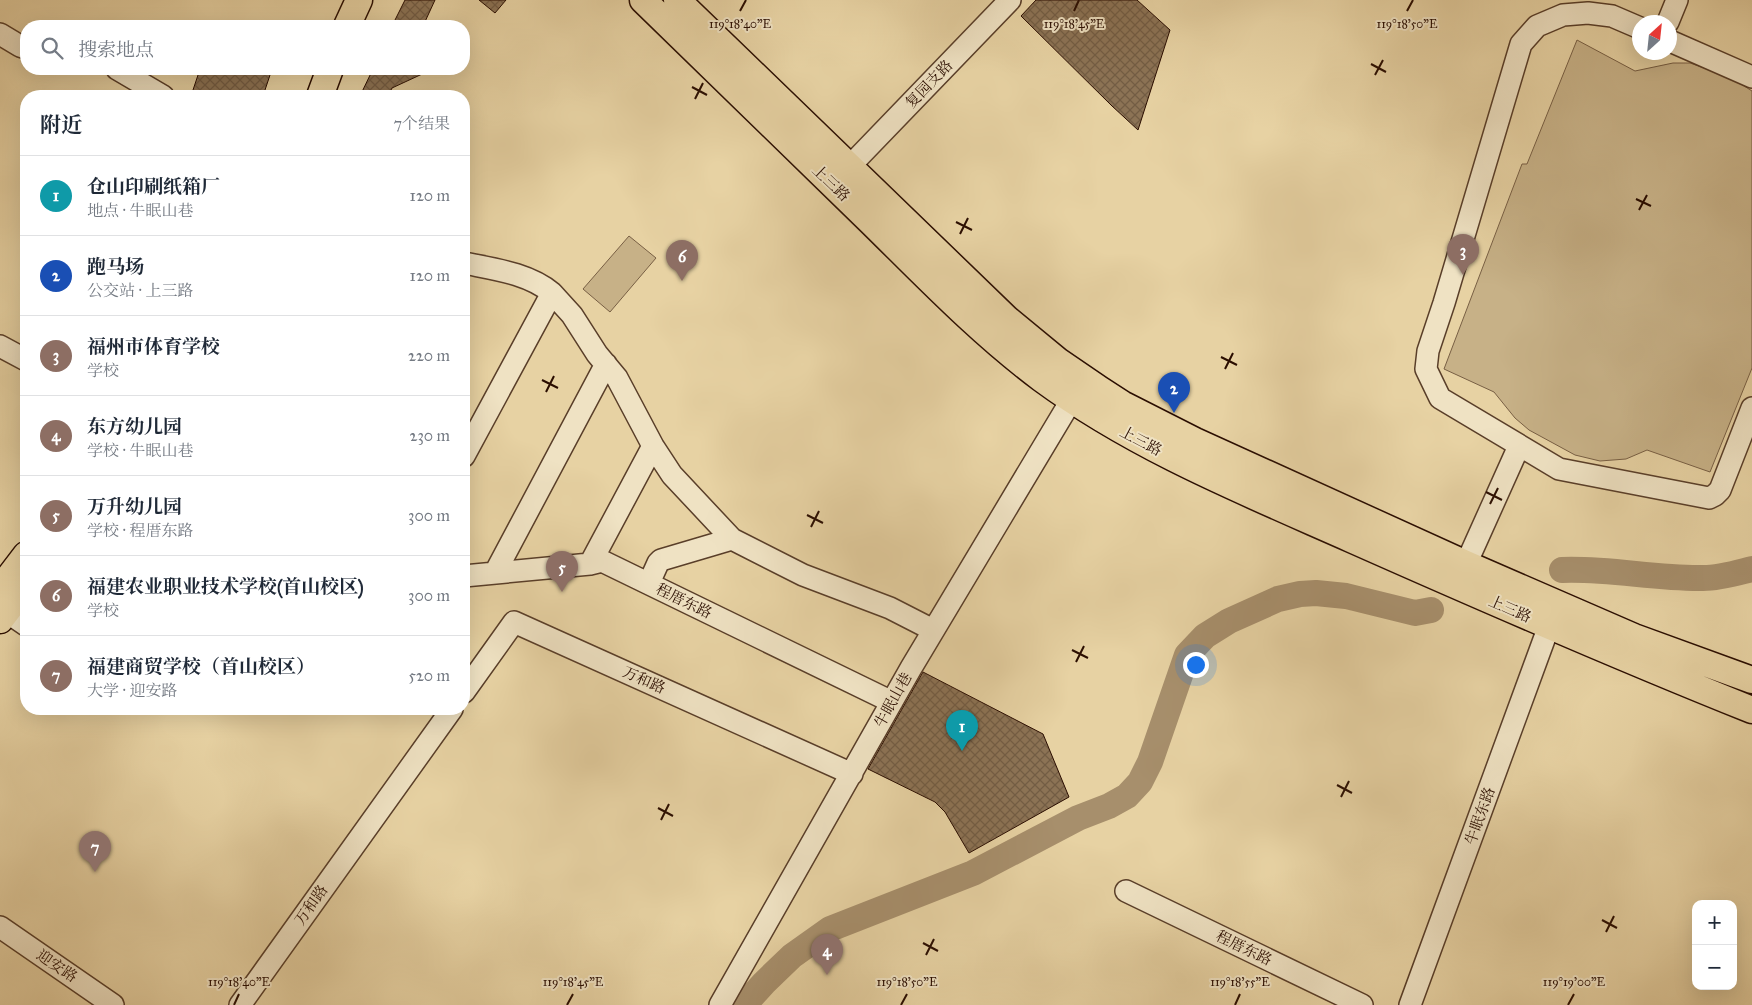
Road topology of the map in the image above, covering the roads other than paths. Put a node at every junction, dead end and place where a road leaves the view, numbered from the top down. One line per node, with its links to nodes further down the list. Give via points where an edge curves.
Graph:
1 (342, 0): 8 (main road)
2 (359, 0): 9 (main road)
3 (643, 0): 27 (main road, 上三路, via 952,301 1020,362)
4 (677, 0): 21 (main road, 上三路)
5 (1010, 0): 21 (street, 复园支路)
6 (1677, 0): 7 (street)
7 (1671, 15)
8 (333, 20)
9 (350, 20)
10 (1632, 25): 31 (street, via 1612,16 1588,13 1563,16 1537,26 1521,44 1428,352 1426,369 1440,398)
11 (0, 34): 13 (street)
12 (1677, 44): 17 (street)
13 (20, 46)
14 (127, 75): 18 (street)
15 (310, 75): 19 (main road)
16 (328, 75): 20 (main road)
17 (1752, 77)
18 (153, 90)
19 (304, 90)
20 (322, 90)
21 (849, 167): 34 (main road, 上三路, via 1007,319 1058,361 1114,399 1226,456)
22 (470, 264): 23 (street, via 529,279)
23 (552, 293): 26 (street); 29 (street)
24 (0, 346): 25 (street)
25 (20, 357)
26 (606, 364): 30 (street, via 619,381); 35 (street)
27 (1072, 399): 41 (main road, 上三路, via 1184,464); 42 (street, 牛眠山巷)
28 (1752, 408): 31 (street, via 1720,490 1709,498 1559,469)
29 (470, 445)
30 (654, 446): 32 (street, via 677,481); 33 (street)
31 (1519, 446): 34 (street)
32 (732, 539): 38 (street, via 661,560); 42 (street, via 803,575 890,608)
33 (590, 564): 35 (street, 程厝东路); 38 (street, 程厝东路, via 602,561)
34 (1466, 564): 43 (main road, 上三路, via 1634,637)
35 (496, 571): 37 (street, 程厝东路)
36 (20, 574): 40 (main road)
37 (470, 575)
38 (649, 583): 45 (street, 程厝东路)
39 (20, 595): 40 (main road)
40 (8, 612)
41 (1549, 626): 46 (main road, 上三路); 55 (street, 牛眠东路)
42 (932, 630): 45 (street, 牛眠山巷)
43 (1752, 680)
44 (470, 684): 48 (street, 万和路, via 514,622)
45 (892, 702): 48 (street, 牛眠山巷)
46 (1752, 710)
47 (448, 715): 52 (street, 万和路)
48 (852, 774): 53 (street, 牛眠山巷)
49 (1126, 891): 54 (street, 程厝东路)
50 (0, 928): 51 (street, 迎安路)
51 (113, 1005)
52 (240, 1005)
53 (720, 1005)
54 (1362, 1005)
55 (1410, 1005)

